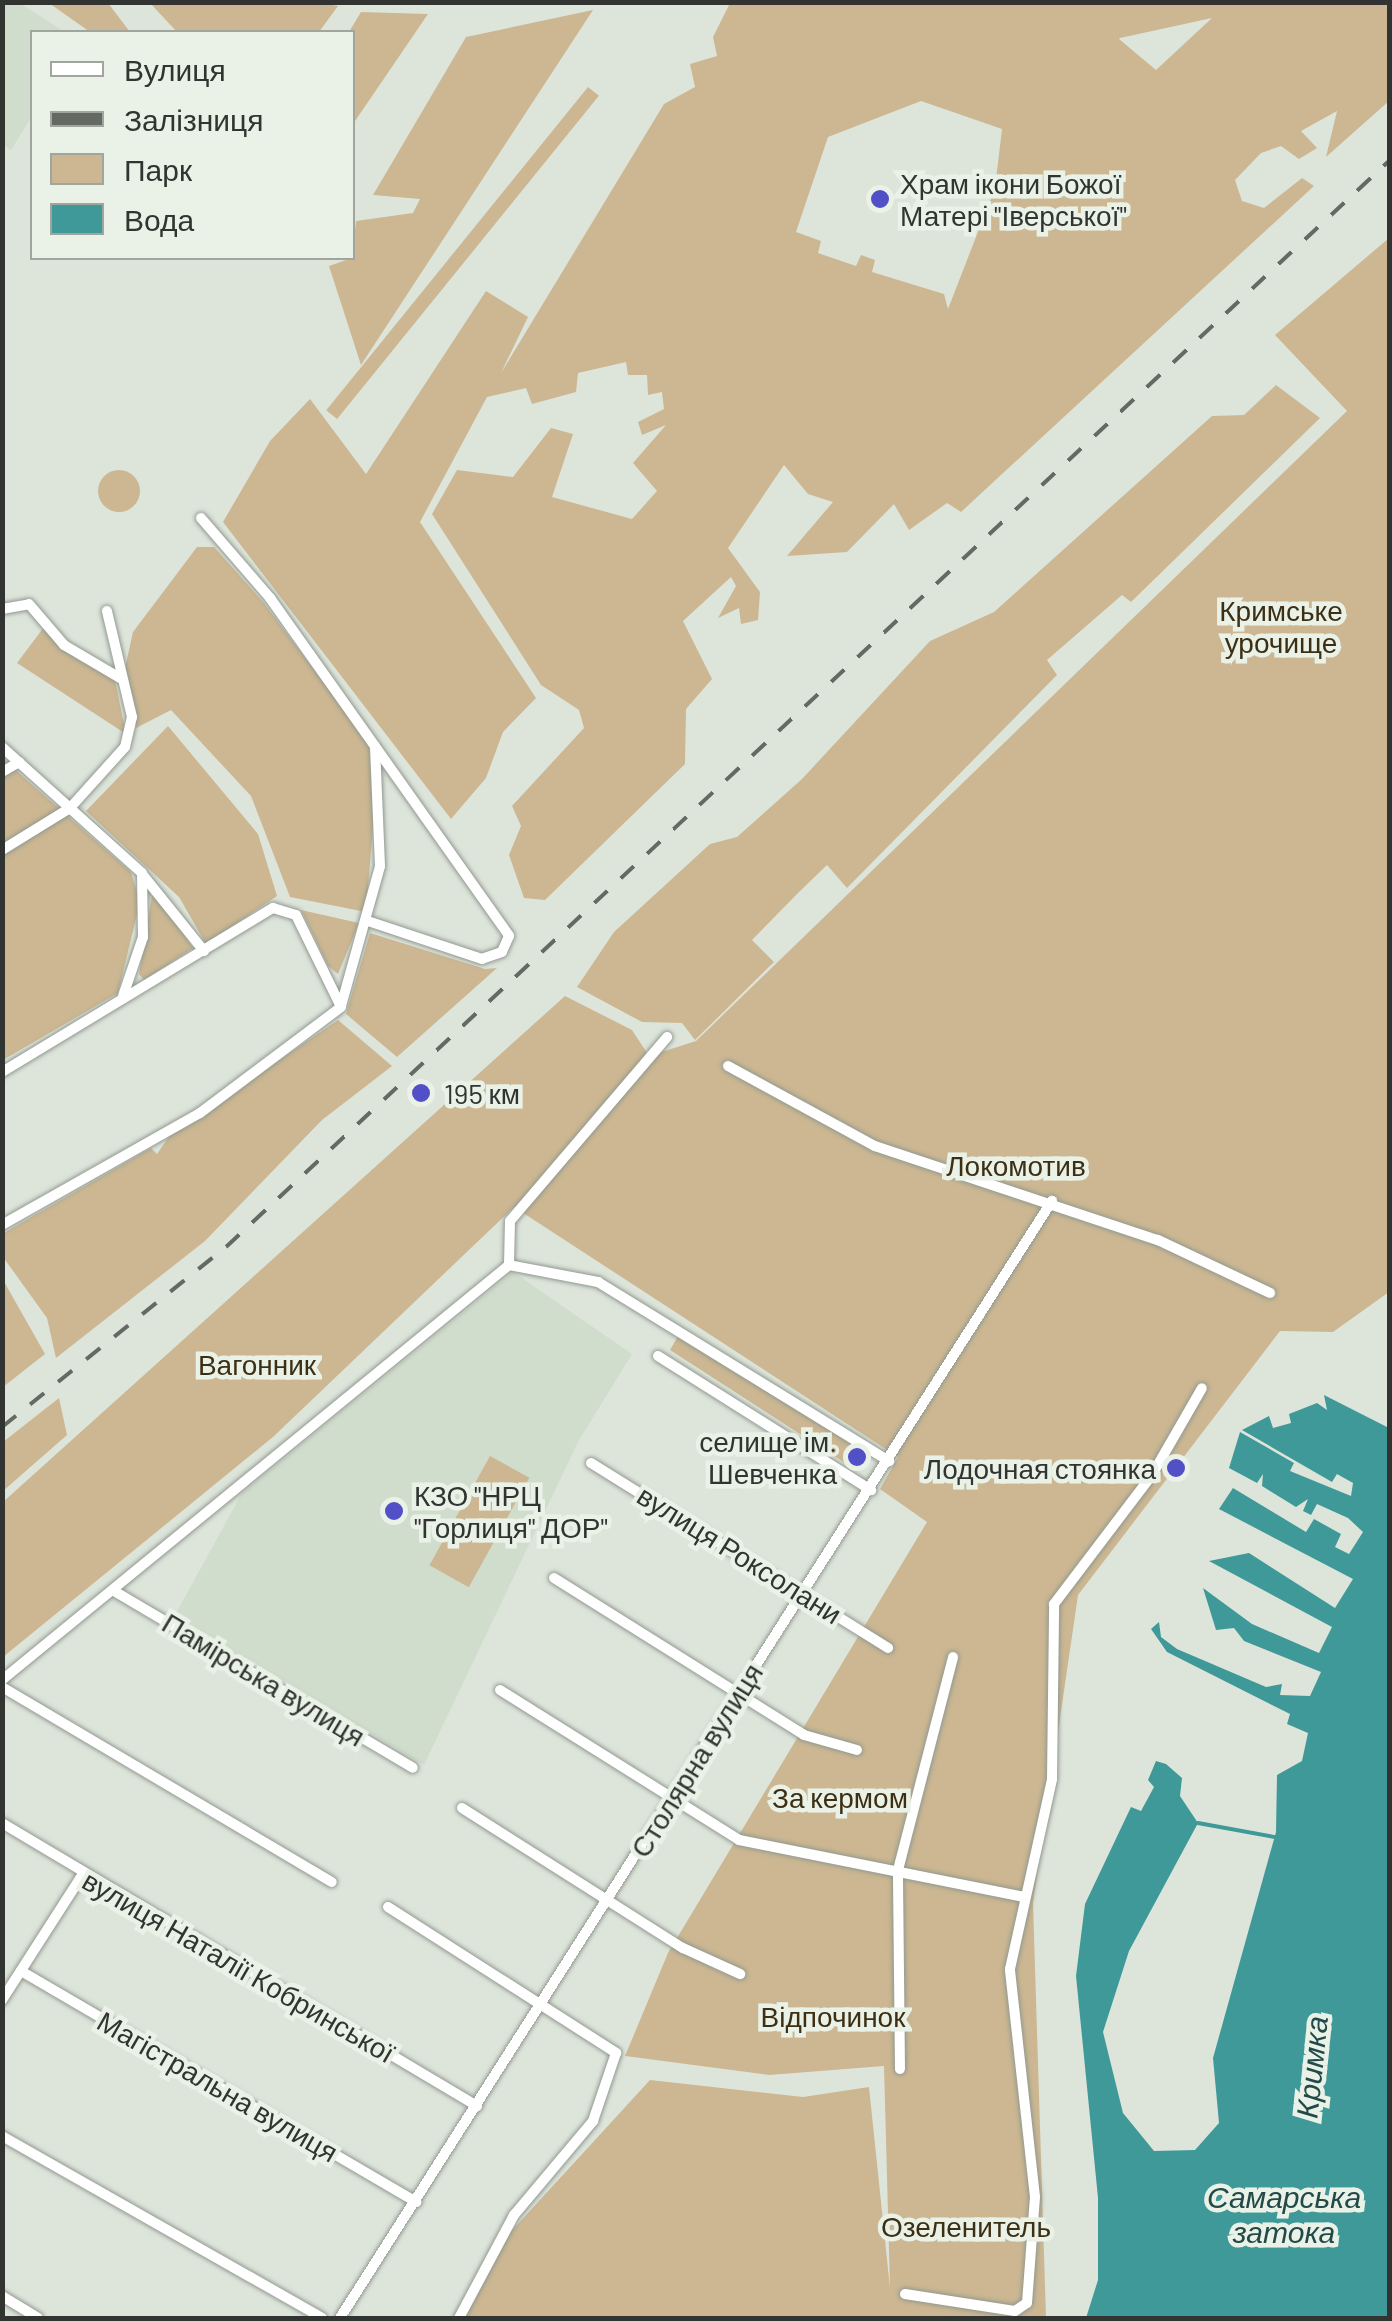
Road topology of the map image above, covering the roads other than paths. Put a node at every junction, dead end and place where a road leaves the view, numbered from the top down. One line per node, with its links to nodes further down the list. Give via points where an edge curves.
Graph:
1 (200, 518): 5 (street)
2 (2, 608): 4 (street, via 28,604 64,645)
3 (108, 611): 4 (street)
4 (120, 678): 9 (street, via 131,734)
5 (373, 739): 12 (street, via 383,779); 12 (street, via 509,936 502,952 482,960)
6 (2, 748): 7 (street)
7 (19, 762): 8 (street); 9 (street)
8 (2, 772)
9 (70, 808): 10 (street); 11 (street)
10 (2, 850)
11 (142, 873): 13 (street); 14 (street, via 143,937)
12 (368, 920): 15 (street)
13 (204, 950): 14 (street); 15 (street, via 285,906)
14 (123, 997): 18 (street)
15 (341, 1008): 20 (street, via 200,1114)
16 (667, 1037): 21 (street, via 510,1221)
17 (728, 1066): 19 (street, via 875,1146)
18 (2, 1072)
19 (1052, 1200): 22 (street); 25 (street, Столярна вулиця)
20 (2, 1225)
21 (509, 1265): 25 (street, via 598,1282); 30 (street)
22 (1270, 1293)
23 (658, 1356): 27 (street)
24 (1202, 1388): 44 (street, via 1152,1474 1054,1604 1052,1779)
25 (889, 1461): 27 (street, Столярна вулиця)
26 (590, 1463): 29 (street, вулиця Роксолани)
27 (871, 1490): 29 (street, Столярна вулиця)
28 (554, 1578): 35 (street)
29 (804, 1590): 31 (street, вулиця Роксолани); 35 (street, Столярна вулиця)
30 (114, 1591): 33 (street); 37 (street, Памірська вулиця)
31 (888, 1648)
32 (952, 1657): 41 (street)
33 (2, 1684): 43 (street)
34 (500, 1690): 38 (street)
35 (738, 1694): 36 (street, via 804,1735); 38 (street, Столярна вулиця)
36 (858, 1750)
37 (414, 1768)
38 (671, 1799): 41 (street, via 739,1840); 45 (street, Столярна вулиця)
39 (462, 1808): 45 (street)
40 (2, 1823): 42 (street, вулиця Наталії Кобринської)
41 (898, 1870): 44 (street); 51 (street)
42 (83, 1874): 47 (street); 52 (street, вулиця Наталії Кобринської)
43 (332, 1882)
44 (1024, 1897): 55 (street, via 1010,1969 1035,2197 1027,2302 1015,2311)
45 (607, 1902): 48 (street); 50 (street, Столярна вулиця)
46 (388, 1907): 50 (street)
47 (21, 1971): 49 (street); 54 (street, Магістральна вулиця)
48 (740, 1974)
49 (2, 2000)
50 (541, 2002): 52 (street, Столярна вулиця); 60 (street, via 616,2054 594,2121 514,2215)
51 (900, 2069)
52 (478, 2106): 54 (street, Столярна вулиця)
53 (2, 2136): 58 (street)
54 (416, 2202): 59 (street, Столярна вулиця)
55 (905, 2294)
56 (2, 2296): 57 (street)
57 (38, 2318)
58 (322, 2318)
59 (340, 2318)
60 (460, 2318)

